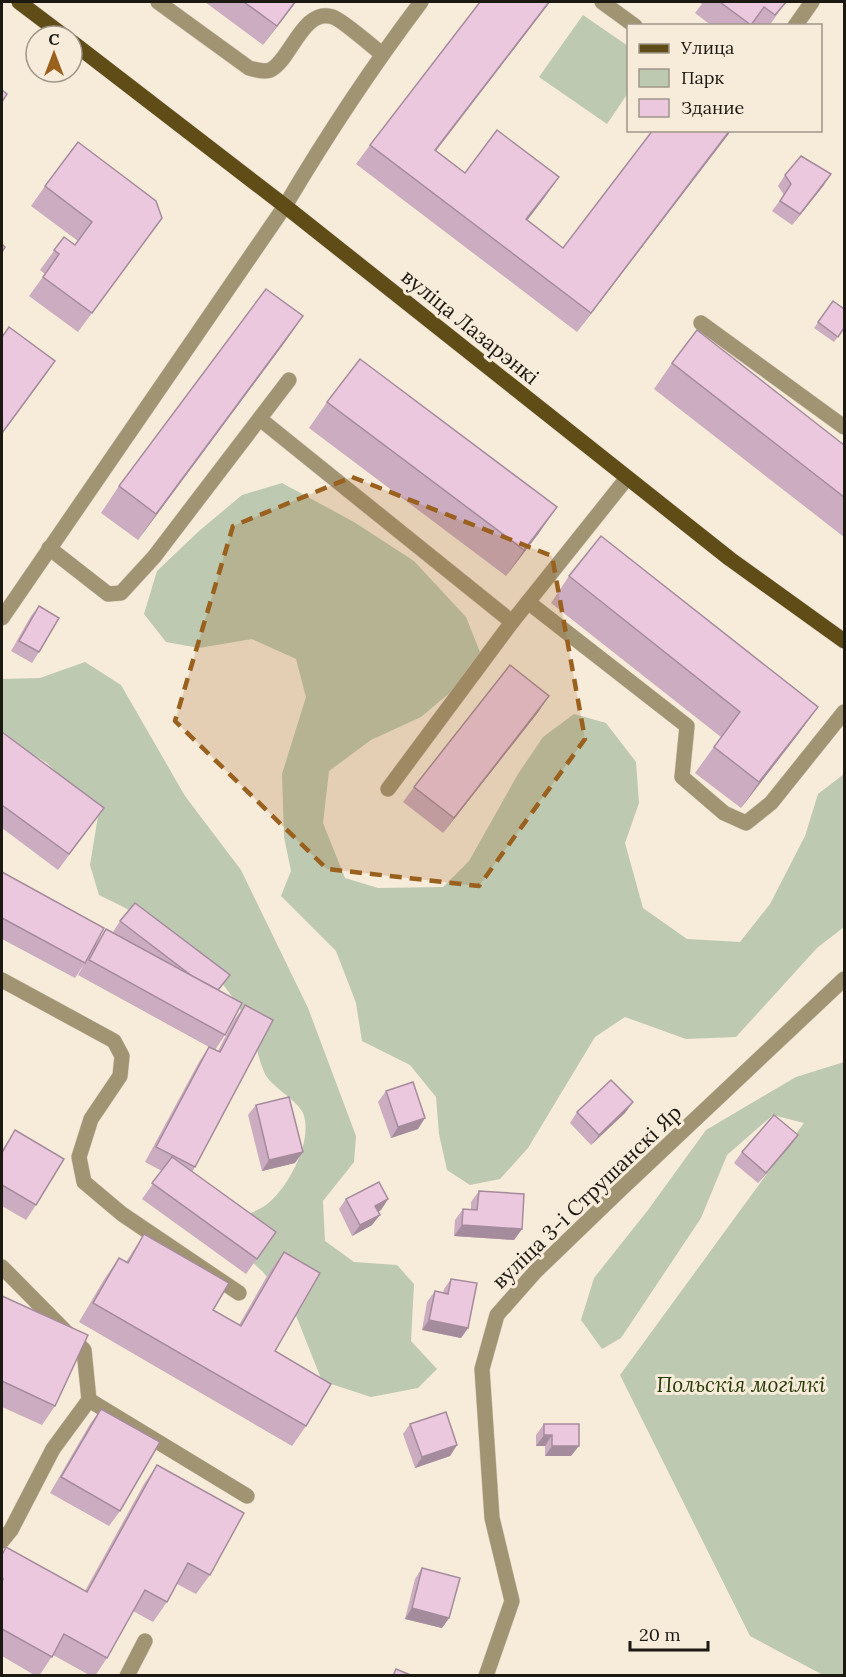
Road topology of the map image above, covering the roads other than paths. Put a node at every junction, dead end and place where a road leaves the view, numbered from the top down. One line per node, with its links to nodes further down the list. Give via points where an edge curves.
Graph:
1 (19, 2): 6 (main road)
2 (158, 2): 10 (street, via 249,68 273,68 306,26 321,17 334,17)
3 (421, 2): 10 (street)
4 (602, 2): 7 (street)
5 (812, 2): 8 (street)
6 (48, 24)
7 (632, 24)
8 (796, 24)
9 (84, 51): 11 (main road, вуліца Лазарэнкі)
10 (382, 54): 11 (street)
11 (285, 206): 16 (main road, вуліца Лазарэнкі); 17 (street)
12 (701, 323): 15 (street)
13 (289, 380): 14 (street)
14 (260, 418): 17 (street, via 154,557 121,593 108,594); 20 (street)
15 (844, 428)
16 (627, 478): 18 (street); 21 (main road, вуліца Лазарэнкі)
17 (49, 548): 19 (street)
18 (528, 602): 20 (street); 22 (street, via 687,726 682,777 724,813 746,823 771,803)
19 (2, 618)
20 (512, 622): 23 (street)
21 (844, 641)
22 (844, 712)
23 (388, 789)
24 (844, 979): 33 (street, вуліца 3-і Струшанскі Яр, via 535,1272 497,1315 482,1369 492,1518 512,1600)
25 (2, 980): 27 (street, via 114,1041 122,1056 120,1076 91,1119 79,1157 84,1182 122,1214)
26 (2, 1267): 28 (street, via 84,1350)
27 (239, 1293)
28 (89, 1400): 29 (street); 30 (street, via 53,1449)
29 (247, 1496)
30 (2, 1541)
31 (145, 1641): 32 (street)
32 (127, 1676)
33 (486, 1676)

